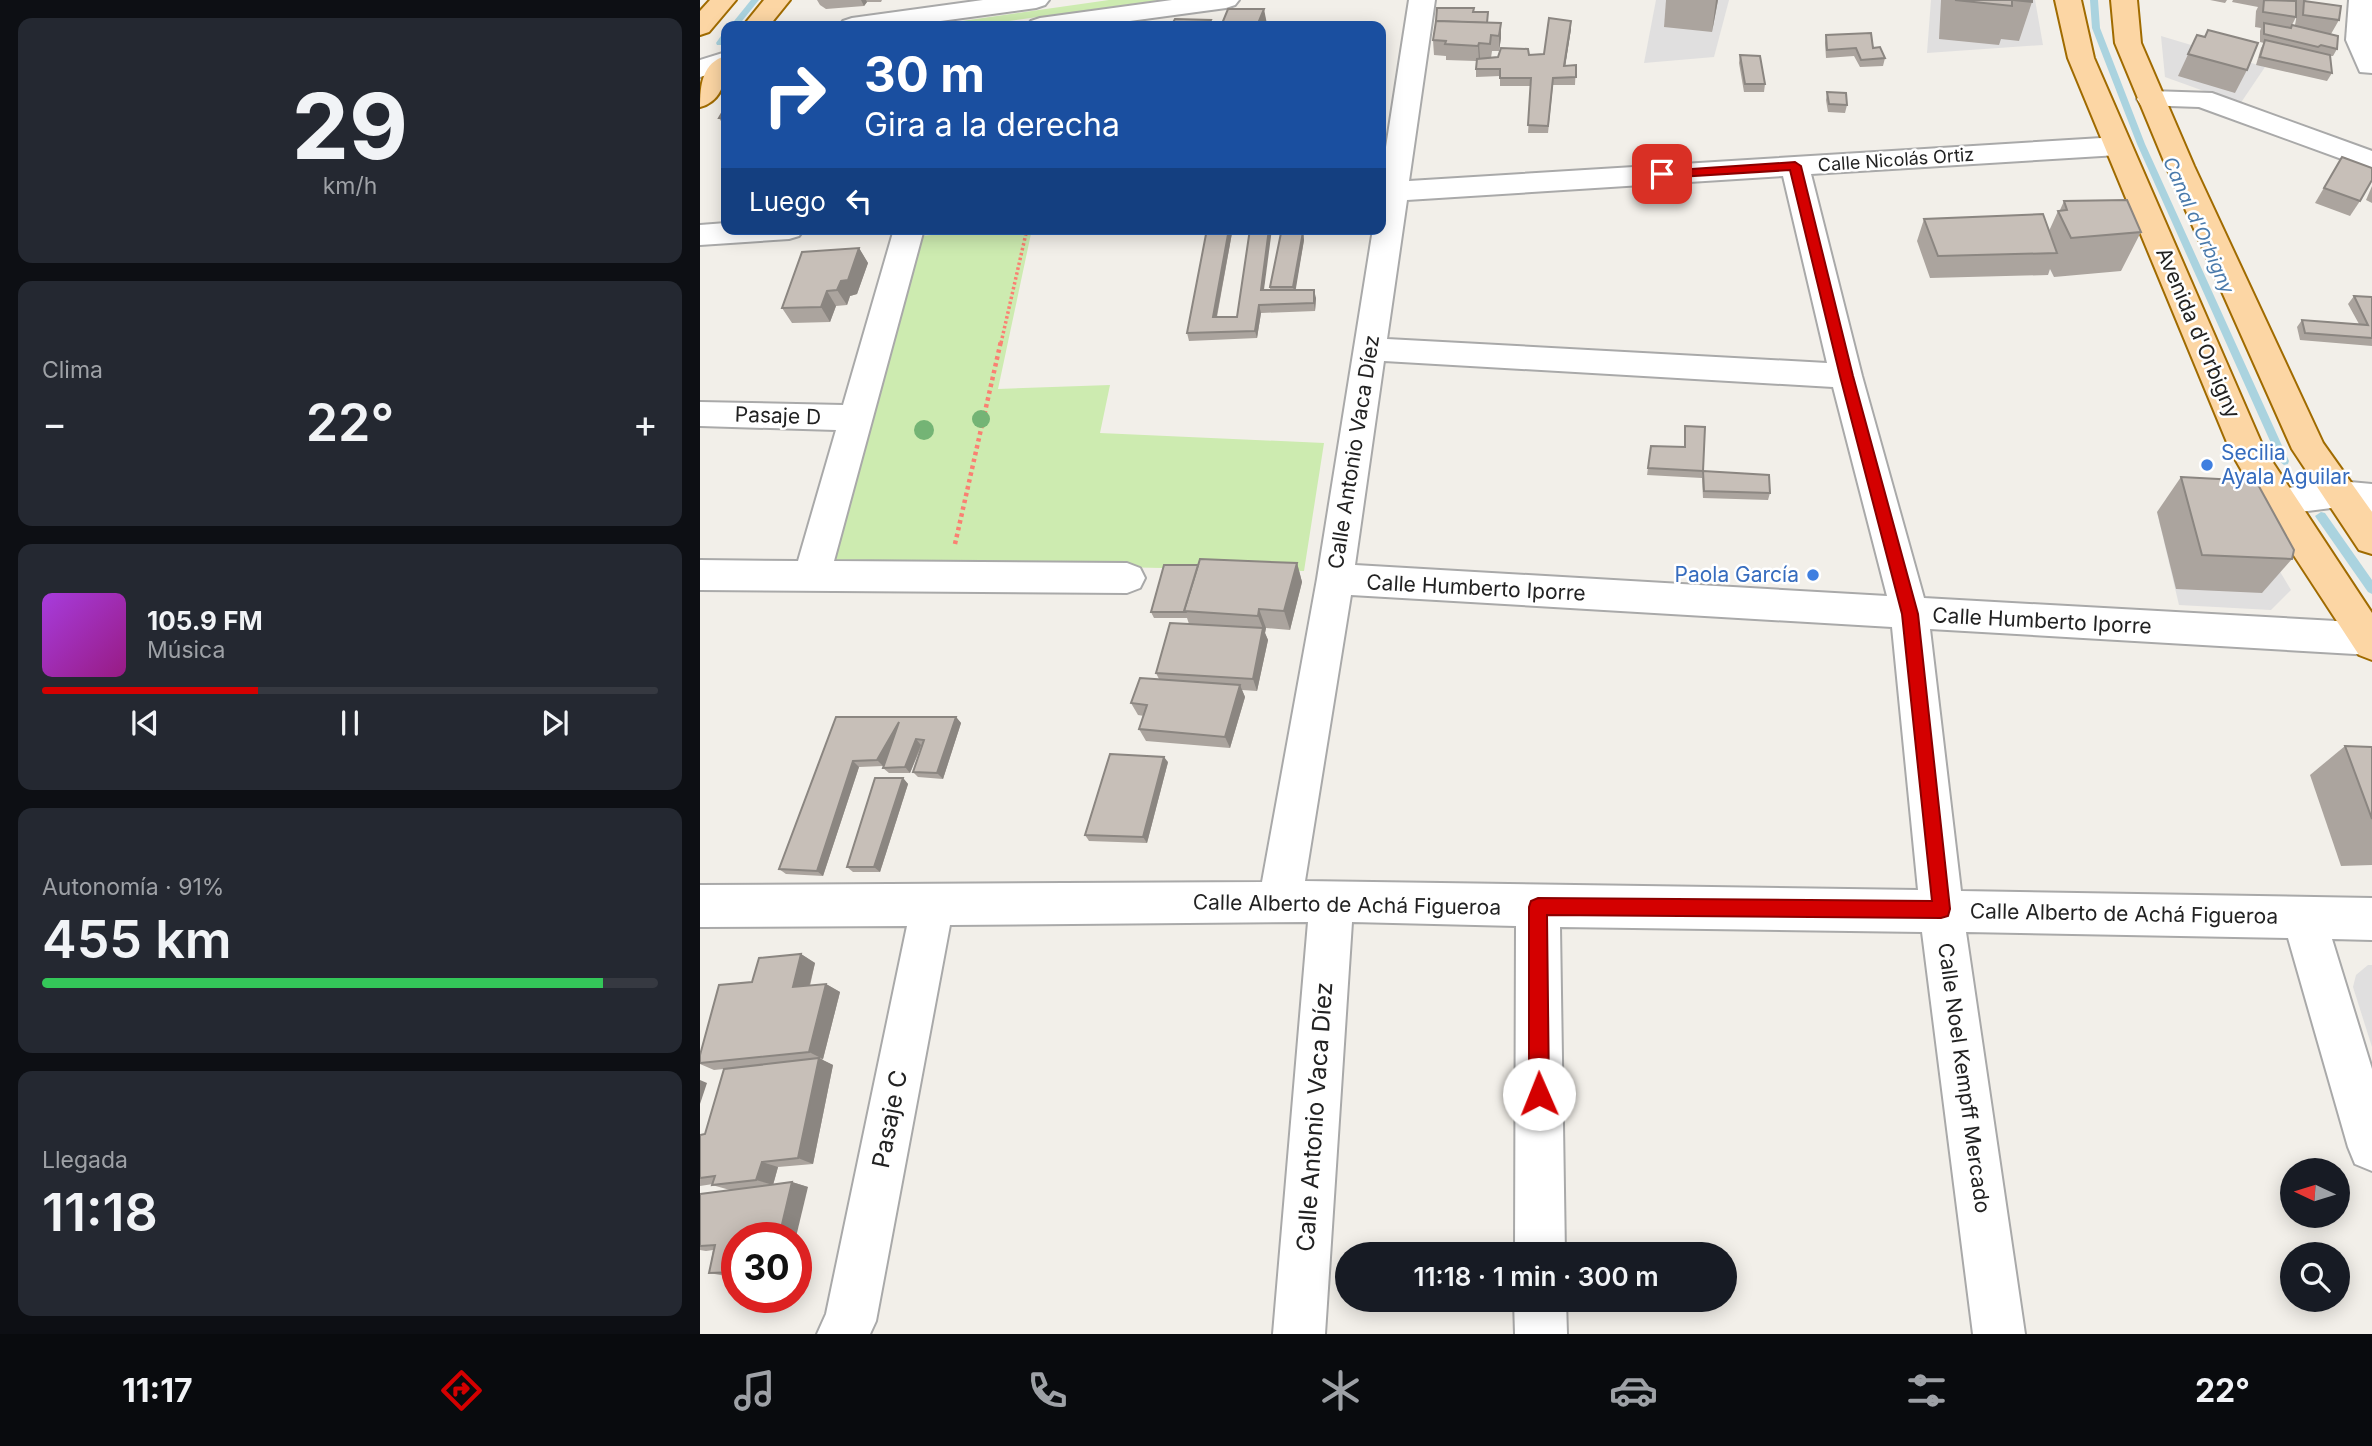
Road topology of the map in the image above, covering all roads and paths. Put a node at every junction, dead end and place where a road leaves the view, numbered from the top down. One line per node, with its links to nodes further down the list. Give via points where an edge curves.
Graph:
1 (723, 0): 12 (main road)
2 (777, 0): 9 (main road)
3 (1036, 0): 10 (street)
4 (1226, 0): 11 (street)
5 (1422, 0): 18 (street, Calle Antonio Vaca Díez)
6 (2068, 0): 15 (main road, Avenida d'Orbigny, via 2081,58)
7 (2124, 0): 14 (main road, via 2128,43)
8 (2362, 0): 13 (street, via 2359,40)
9 (760, 21)
10 (887, 21)
11 (1076, 21)
12 (700, 27)
13 (2369, 66)
14 (2151, 99): 16 (street, via 2202,99); 28 (main road, via 2309,449)
15 (2118, 146): 17 (street, Calle Nicolás Ortiz); 29 (main road, Avenida d'Orbigny, via 2249,452)
16 (2372, 161)
17 (1795, 166): 18 (street, Calle Nicolás Ortiz); 25 (street, Calle Noel Kempff Mercado)
18 (1387, 192)
19 (721, 234): 20 (street)
20 (700, 235)
21 (907, 235): 27 (street)
22 (1026, 235): 33 (path)
23 (1382, 235): 24 (street, Calle Antonio Vaca Díez)
24 (1370, 349): 25 (street); 35 (street, Calle Antonio Vaca Díez)
25 (1846, 376): 36 (street, Calle Noel Kempff Mercado)
26 (700, 414): 27 (street, Pasaje D)
27 (855, 418): 31 (street)
28 (2355, 496): 29 (street); 30 (main road)
29 (2277, 501): 37 (main road, Avenida d'Orbigny)
30 (2372, 540)
31 (812, 574): 32 (street); 33 (street)
32 (700, 575)
33 (947, 576): 34 (street)
34 (1127, 578)
35 (1335, 579): 36 (street, Calle Humberto Iporre); 40 (street, Calle Antonio Vaca Díez)
36 (1910, 614): 37 (street, Calle Humberto Iporre); 43 (street, Calle Noel Kempff Mercado)
37 (2371, 641)
38 (1332, 900): 40 (street, Calle Alberto de Achá Figueroa); 42 (street, Calle Alberto de Achá Figueroa); 50 (street, Calle Antonio Vaca Díez)
39 (933, 903): 40 (street, Calle Alberto de Achá Figueroa); 41 (street, Calle Alberto de Achá Figueroa); 49 (street, Pasaje C, via 850,1321)
40 (1280, 903)
41 (700, 906)
42 (1538, 907): 43 (street, Calle Alberto de Achá Figueroa); 47 (street)
43 (1941, 909): 44 (street, Calle Alberto de Achá Figueroa); 52 (street, Calle Noel Kempff Mercado)
44 (2304, 918): 45 (street, Calle Alberto de Achá Figueroa); 46 (street)
45 (2372, 919)
46 (2372, 1147)
47 (1540, 1242)
48 (1540, 1312): 51 (street)
49 (843, 1334)
50 (1299, 1334)
51 (1541, 1334)
52 (1999, 1334)

